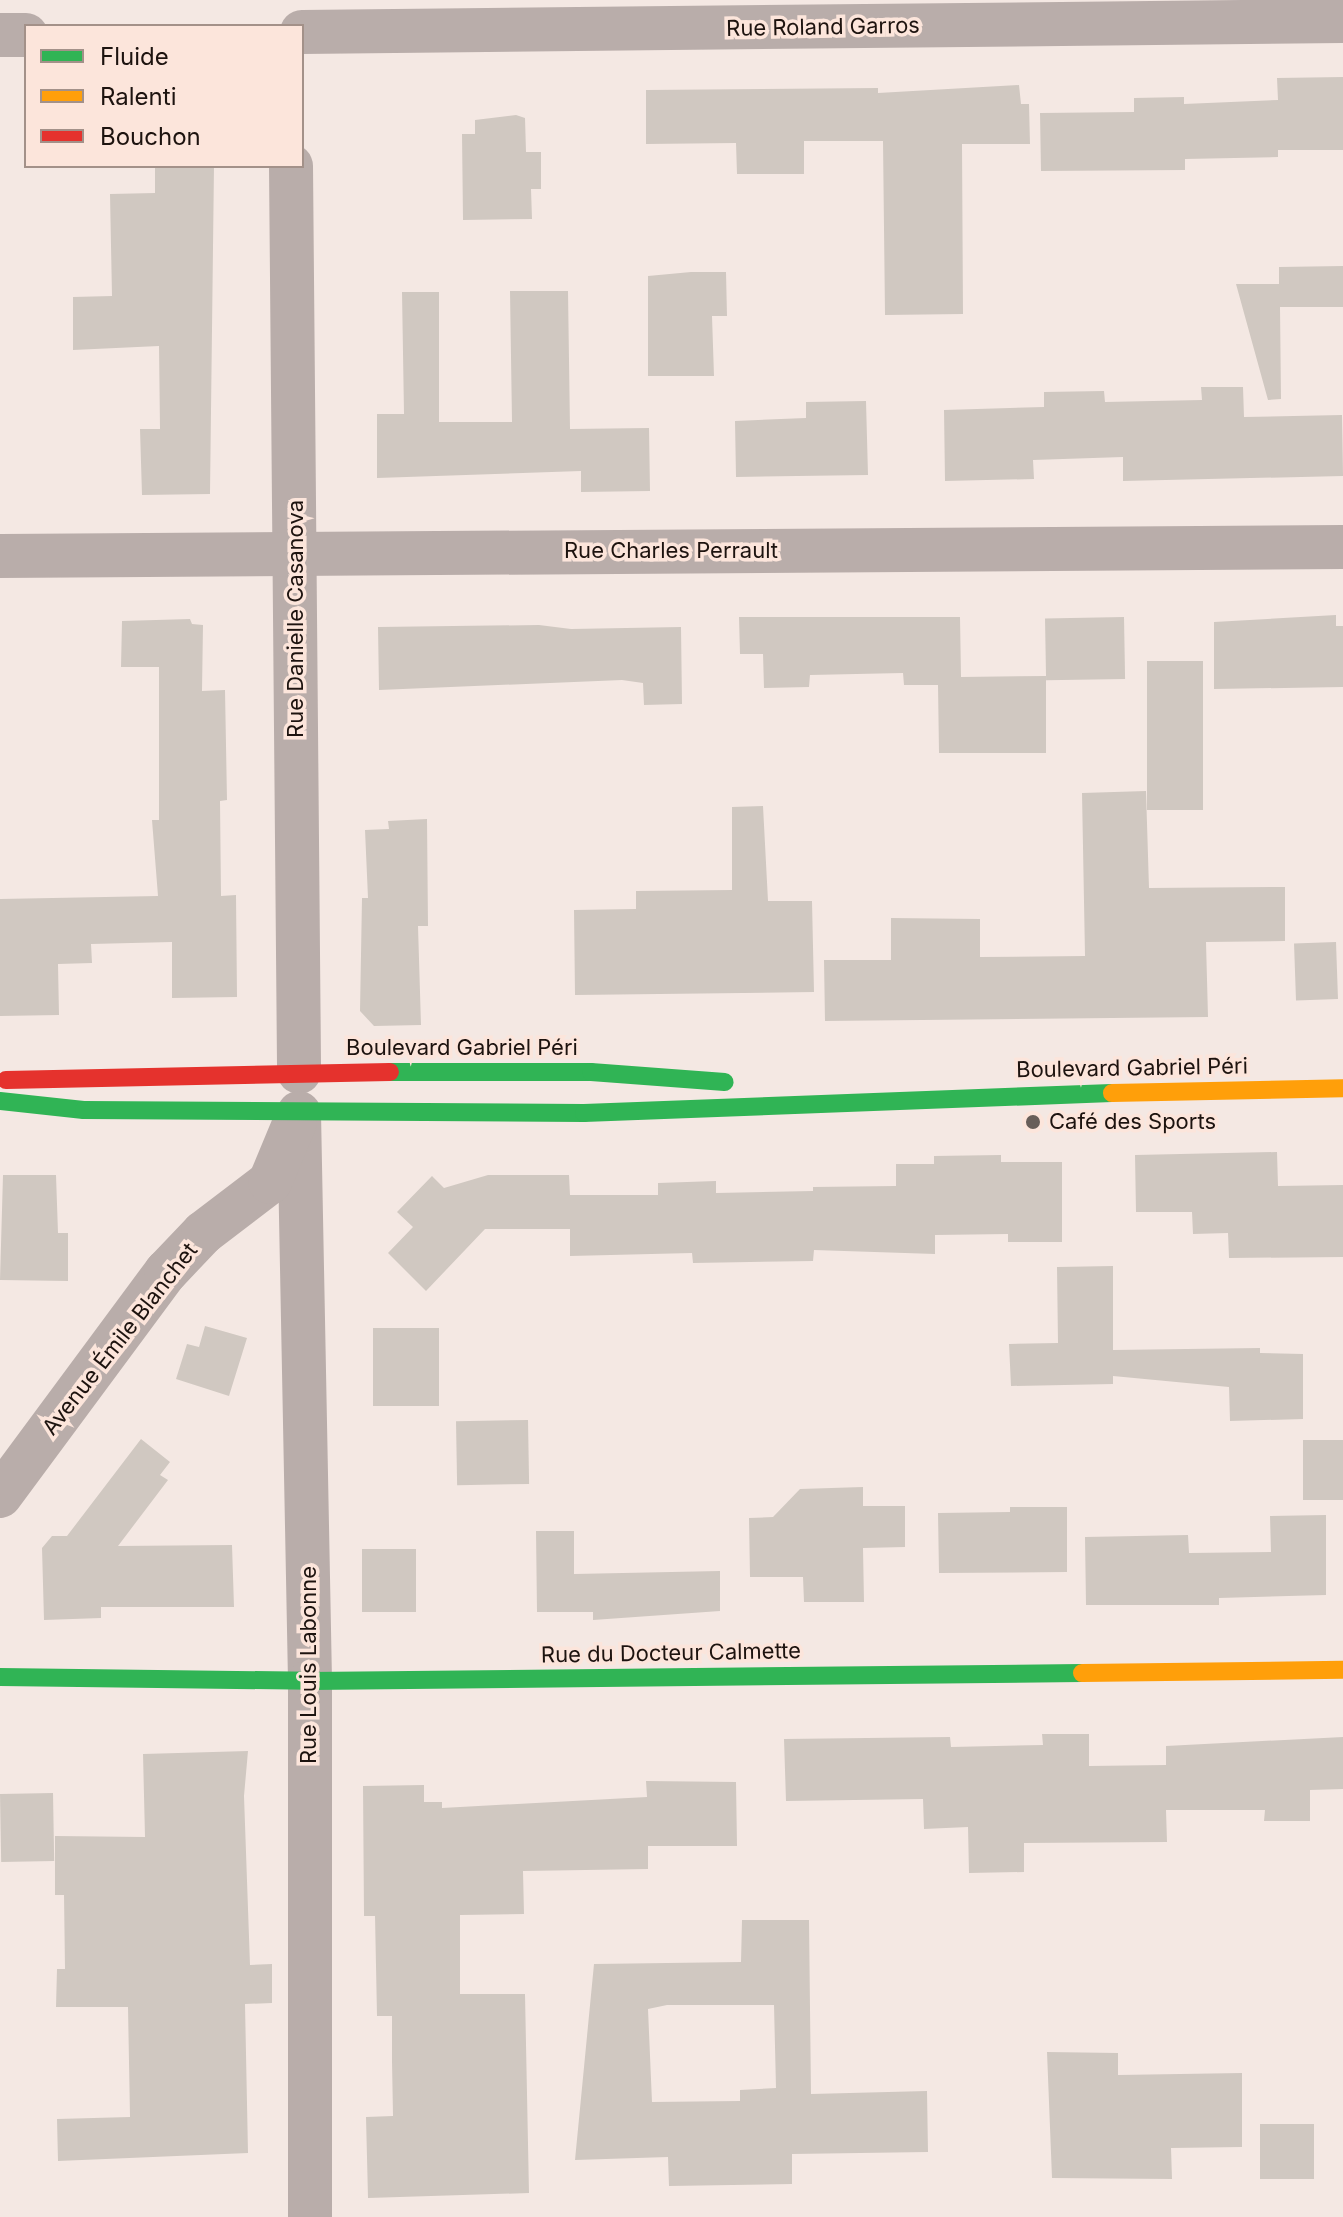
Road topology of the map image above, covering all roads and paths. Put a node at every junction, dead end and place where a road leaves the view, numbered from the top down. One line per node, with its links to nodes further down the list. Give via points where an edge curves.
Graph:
1 (290, 0): 3 (street)
2 (1343, 21): 4 (street, Rue Roland Garros)
3 (290, 24)
4 (304, 32)
5 (0, 35): 6 (street)
6 (24, 35)
7 (291, 168): 9 (street, Rue Danielle Casanova)
8 (1343, 547): 9 (street, Rue Charles Perrault)
9 (295, 554): 10 (street, Rue Charles Perrault); 13 (street, Rue Danielle Casanova)
10 (0, 556)
11 (0, 1081): 13 (main road, Boulevard Gabriel Péri)
12 (1343, 1088): 14 (main road, Boulevard Gabriel Péri)
13 (299, 1092): 14 (main road, Boulevard Gabriel Péri, via 584,1113); 14 (main road, Boulevard Gabriel Péri, via 591,1072); 15 (main road, Boulevard Gabriel Péri, via 84,1110); 16 (street, Avenue Émile Blanchet, via 270,1182 203,1233 166,1272); 19 (street, Rue Louis Labonne)
14 (922, 1097)
15 (0, 1101)
16 (0, 1496)
17 (1343, 1670): 19 (main road, Rue du Docteur Calmette)
18 (0, 1677): 19 (main road, Rue du Docteur Calmette)
19 (310, 1681): 20 (street, Rue Louis Labonne)
20 (310, 2217)

